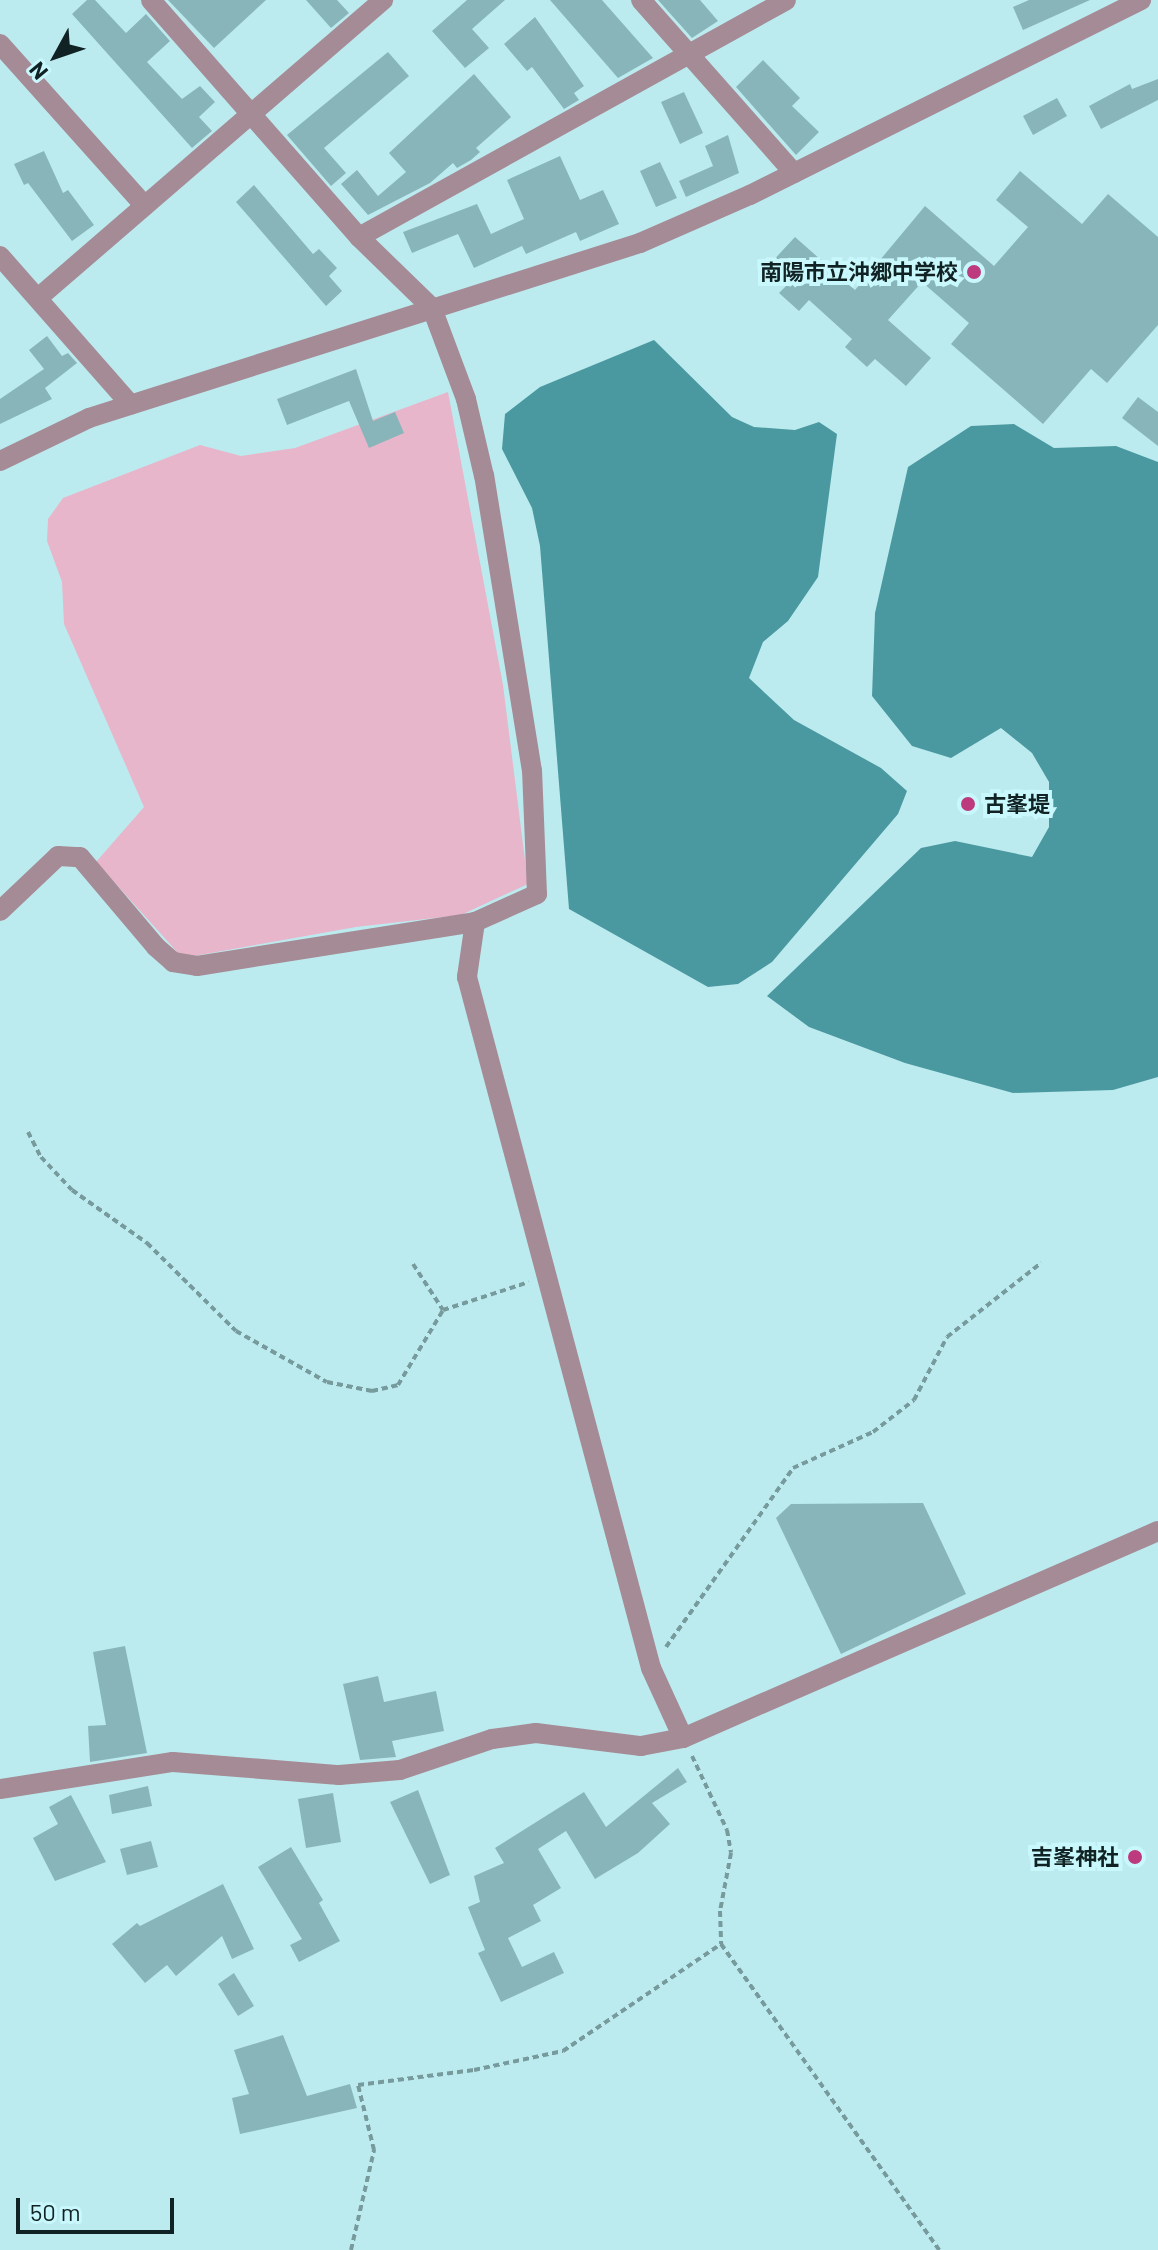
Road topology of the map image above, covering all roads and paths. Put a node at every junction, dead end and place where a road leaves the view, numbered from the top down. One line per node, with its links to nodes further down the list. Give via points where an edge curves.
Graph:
1 (151, 0): 8 (street)
2 (383, 0): 8 (street)
3 (641, 0): 7 (street)
4 (786, 0): 7 (street)
5 (1141, 0): 9 (street)
6 (0, 44): 10 (street)
7 (689, 55): 9 (street); 11 (street)
8 (254, 114): 10 (street); 11 (street)
9 (794, 173): 14 (street, via 640,243)
10 (145, 206): 13 (street)
11 (359, 237): 14 (street)
12 (0, 256): 13 (street)
13 (38, 298): 15 (street)
14 (432, 308): 15 (street); 18 (street, via 466,399 484,476 536,819 537,894)
15 (131, 405): 16 (street, via 63,428)
16 (0, 461)
17 (0, 911): 18 (street, via 58,856 80,857 156,947 173,962 197,966)
18 (475, 922): 22 (street, via 467,977)
19 (28, 1132): 23 (path, via 41,1157 72,1190 147,1243 236,1331 327,1382 372,1391 398,1385)
20 (1041, 1263): 25 (path, via 947,1337 914,1400 873,1432 793,1468)
21 (413, 1264): 23 (path)
22 (546, 1276): 23 (path); 25 (street)
23 (443, 1310)
24 (1158, 1531): 26 (street)
25 (651, 1668): 26 (street)
26 (683, 1738): 27 (street, via 641,1746 536,1733 492,1739 400,1770 339,1775 173,1762); 28 (path, via 727,1830 731,1853 720,1911)
27 (0, 1789)
28 (721, 1944): 29 (path, via 563,2051 474,2070 358,2085 374,2150); 30 (path)
29 (351, 2250)
30 (939, 2250)

